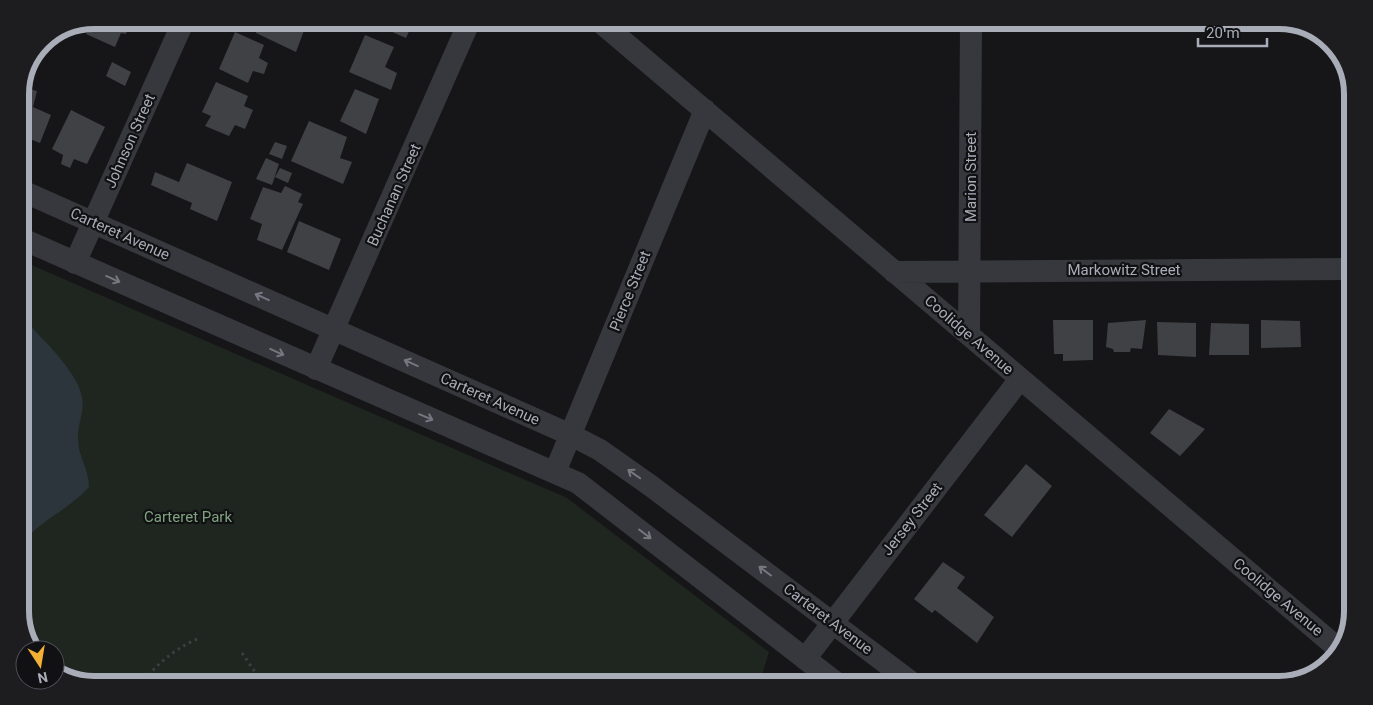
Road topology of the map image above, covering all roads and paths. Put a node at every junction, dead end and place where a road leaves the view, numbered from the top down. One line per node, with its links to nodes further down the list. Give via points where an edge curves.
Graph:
1 (180, 29): 7 (street, Johnson Street)
2 (466, 29): 13 (street, Buchanan Street)
3 (609, 29): 5 (street, Coolidge Avenue)
4 (972, 29): 11 (street, Marion Street)
5 (705, 110): 12 (street, Coolidge Avenue); 17 (street, Pierce Street)
6 (29, 194): 7 (street, Carteret Avenue)
7 (94, 222): 9 (street, Johnson Street); 13 (street, Carteret Avenue, one-way to 7)
8 (29, 242): 9 (street)
9 (75, 263): 15 (street, one-way to 15)
10 (1344, 269): 11 (street, Markowitz Street)
11 (971, 270): 12 (street, Markowitz Street); 14 (street, Marion Street)
12 (894, 272): 14 (street, Coolidge Avenue)
13 (335, 329): 15 (street, Buchanan Street); 17 (street, Carteret Avenue, one-way to 13)
14 (969, 335): 16 (street, Coolidge Avenue)
15 (316, 370): 18 (street, one-way to 18)
16 (1020, 379): 19 (street, Jersey Street); 21 (street, Coolidge Avenue)
17 (571, 434): 18 (street, Pierce Street); 19 (street, Carteret Avenue, one-way to 17, via 651,486)
18 (555, 472): 23 (street, one-way to 23, via 586,489)
19 (833, 622): 23 (street, Jersey Street); 27 (street, Carteret Avenue)
20 (200, 638): 24 (path, via 184,644)
21 (1335, 645)
22 (242, 653): 25 (path)
23 (805, 659): 26 (street)
24 (149, 676)
25 (257, 676)
26 (827, 676)
27 (903, 676)

